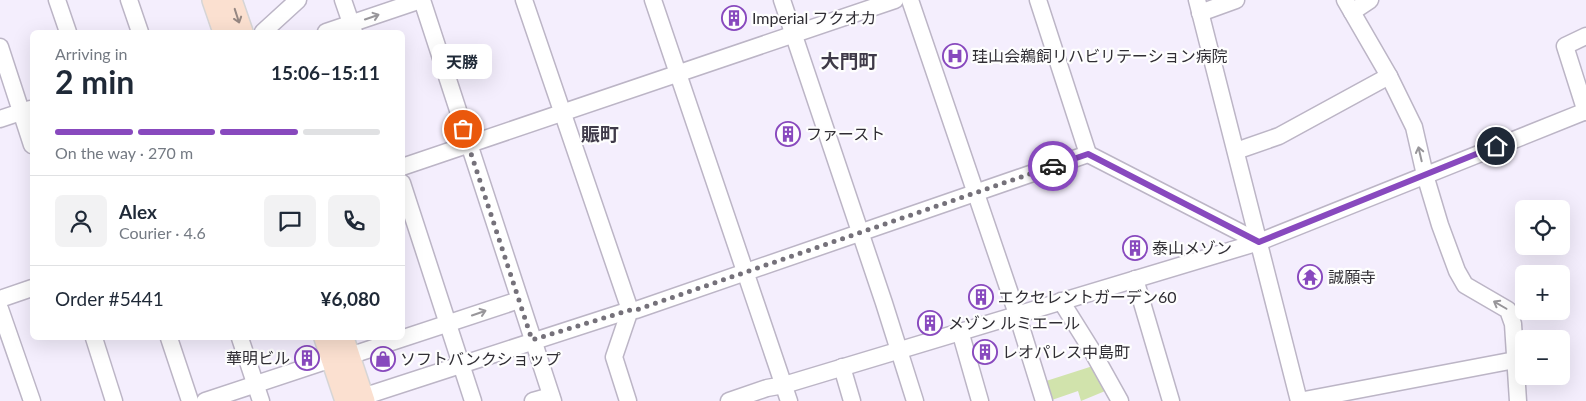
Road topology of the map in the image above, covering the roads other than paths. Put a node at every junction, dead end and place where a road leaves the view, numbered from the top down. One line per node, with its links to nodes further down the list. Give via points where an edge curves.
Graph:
1 (57, 0): 19 (street)
2 (129, 0): 20 (street)
3 (213, 0): 21 (main road)
4 (231, 0): 22 (main road, one-way to 22)
5 (298, 0): 23 (street)
6 (343, 0): 18 (street)
7 (421, 0): 18 (street, one-way to 7); 35 (street)
8 (524, 0): 32 (street)
9 (653, 0): 28 (street)
10 (782, 0): 25 (street)
11 (895, 0): 25 (street)
12 (910, 0): 41 (street)
13 (1038, 0): 37 (street)
14 (1236, 0): 17 (street)
15 (1370, 0): 16 (street)
16 (1349, 6): 29 (street)
17 (1199, 7): 36 (street)
18 (353, 28): 24 (street)
19 (67, 30)
20 (139, 30)
21 (223, 30)
22 (241, 30)
23 (265, 30)
24 (340, 30)
25 (793, 34): 28 (street); 42 (street)
26 (1586, 36): 31 (street, via 1564,46)
27 (0, 47): 30 (street)
28 (679, 74): 32 (street); 44 (street)
29 (1390, 76): 36 (street, via 1279,136); 39 (street, one-way to 29, via 1414,127)
30 (27, 110): 33 (street); 34 (street)
31 (1586, 112): 39 (street)
32 (563, 113): 35 (street); 51 (street)
33 (0, 119)
34 (30, 131)
35 (468, 145): 38 (street); 48 (street)
36 (1236, 151): 43 (street)
37 (1088, 154): 41 (street); 43 (street)
38 (405, 166)
39 (1425, 175): 43 (street); 64 (street, one-way to 39, via 1513,324 1508,310 1465,285 1457,272)
40 (405, 192): 53 (street)
41 (976, 193): 42 (street); 52 (street)
42 (861, 232): 44 (street); 62 (street)
43 (1259, 242): 45 (street); 88 (street)
44 (746, 272): 51 (street); 68 (street)
45 (1135, 280): 49 (street); 87 (street)
46 (30, 289): 47 (street)
47 (0, 299)
48 (519, 300): 53 (street, one-way to 48); 61 (street)
49 (1061, 301): 52 (street); 86 (street)
50 (0, 309): 72 (street)
51 (630, 310): 61 (street); 79 (street, via 614,357)
52 (1017, 314): 54 (street); 85 (street)
53 (448, 324): 55 (street); 65 (street)
54 (960, 332): 62 (street); 84 (street)
55 (405, 335)
56 (95, 340): 73 (street)
57 (169, 340): 74 (street)
58 (241, 340): 67 (street)
59 (327, 340): 63 (main road)
60 (385, 340): 63 (street)
61 (532, 340): 65 (street); 70 (street)
62 (900, 349): 66 (street); 83 (street)
63 (341, 351): 67 (street); 71 (main road)
64 (1515, 360): 88 (street)
65 (461, 364): 71 (street); 77 (street)
66 (842, 367): 68 (street); 82 (street)
67 (256, 384): 75 (street); 76 (street)
68 (784, 385): 80 (street); 81 (street)
69 (1517, 385): 89 (street)
70 (552, 398): 78 (street)
71 (357, 399)
72 (32, 401)
73 (114, 401)
74 (190, 401)
75 (205, 401)
76 (261, 401)
77 (473, 401)
78 (533, 401)
79 (628, 401)
80 (730, 401)
81 (789, 401)
82 (852, 401)
83 (915, 401)
84 (980, 401)
85 (1044, 401)
86 (1120, 401)
87 (1171, 401)
88 (1299, 401)
89 (1518, 401)

